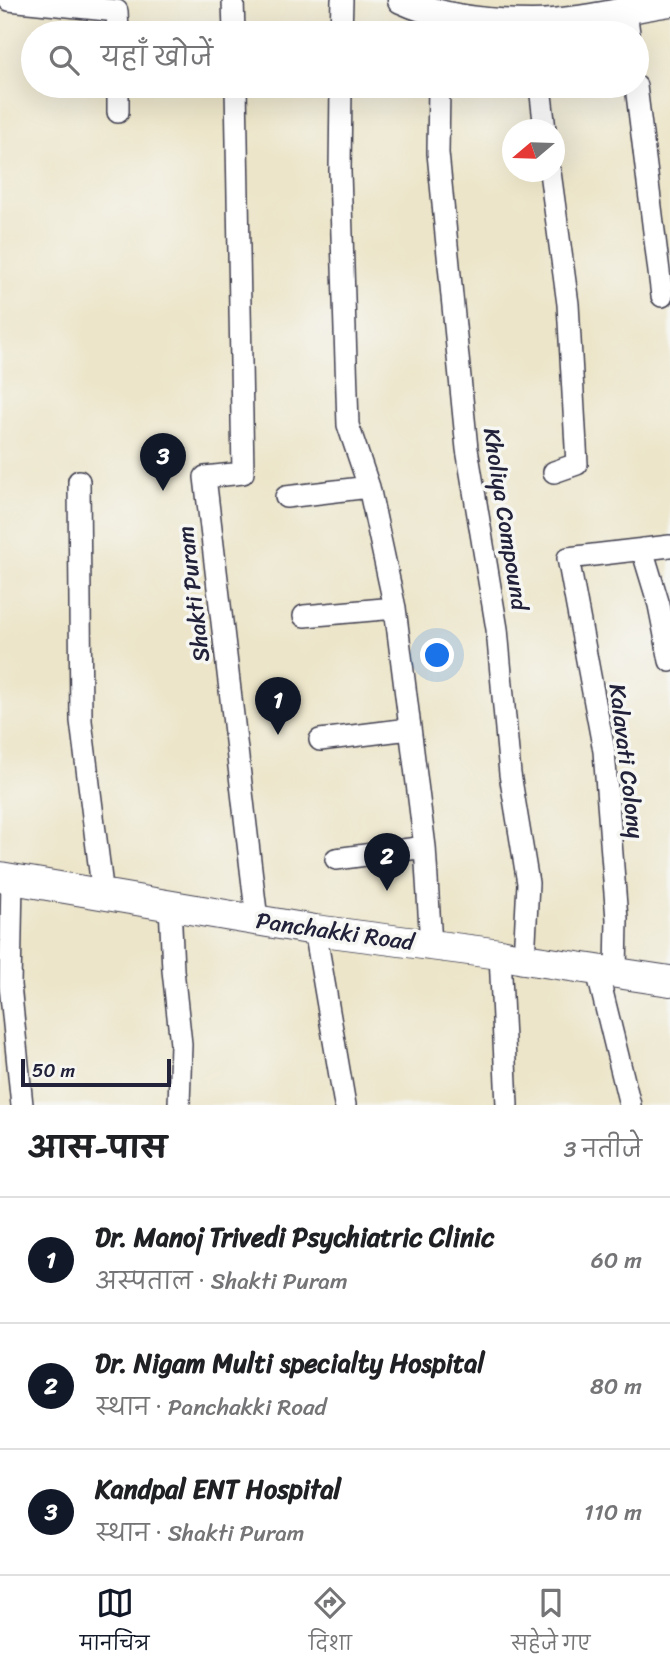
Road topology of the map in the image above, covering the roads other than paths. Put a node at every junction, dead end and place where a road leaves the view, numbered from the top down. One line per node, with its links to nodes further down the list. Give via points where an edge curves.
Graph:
1 (9, 0): 7 (street, via 117,11)
2 (233, 0): 8 (street)
3 (342, 0): 9 (street)
4 (401, 0): 10 (street)
5 (588, 8): 6 (street); 13 (street)
6 (643, 11)
7 (117, 21)
8 (234, 21)
9 (341, 21)
10 (437, 21)
11 (474, 21): 12 (street)
12 (496, 21)
13 (553, 21)
14 (118, 98): 20 (street)
15 (236, 98): 40 (street, Shakti Puram, via 243,473 205,477)
16 (341, 98): 26 (street, via 348,425)
17 (439, 98): 43 (street, Kholiya Compound, via 438,153 465,435 497,629 510,774 528,883)
18 (541, 98): 21 (street)
19 (637, 98): 23 (street)
20 (118, 112)
21 (544, 119)
22 (551, 182): 24 (street, via 568,304 578,464)
23 (662, 296)
24 (554, 471)
25 (79, 481): 38 (street, via 81,721)
26 (369, 487): 27 (street); 30 (street)
27 (286, 497)
28 (670, 546): 29 (street)
29 (642, 549): 32 (street); 44 (street, Kalavati Colony, via 568,558 604,751 617,919)
30 (395, 608): 31 (street); 33 (street)
31 (304, 616)
32 (670, 661)
33 (409, 729): 34 (street); 35 (street)
34 (320, 740)
35 (425, 847): 36 (street); 42 (street)
36 (336, 859)
37 (6, 878): 38 (main road, Panchakki Road); 46 (street, via 10,985)
38 (103, 895): 39 (main road, Panchakki Road)
39 (170, 905): 40 (main road, Panchakki Road); 47 (street, via 181,1044)
40 (257, 920): 41 (main road, Panchakki Road)
41 (315, 930): 42 (main road, Panchakki Road); 48 (street)
42 (431, 944): 43 (main road, Panchakki Road)
43 (512, 956): 44 (main road, Panchakki Road); 49 (street, Kholiya Compound)
44 (607, 972): 45 (main road, Panchakki Road); 50 (street, Kalavati Colony)
45 (670, 981)
46 (22, 1105)
47 (179, 1105)
48 (345, 1105)
49 (507, 1105)
50 (631, 1105)

